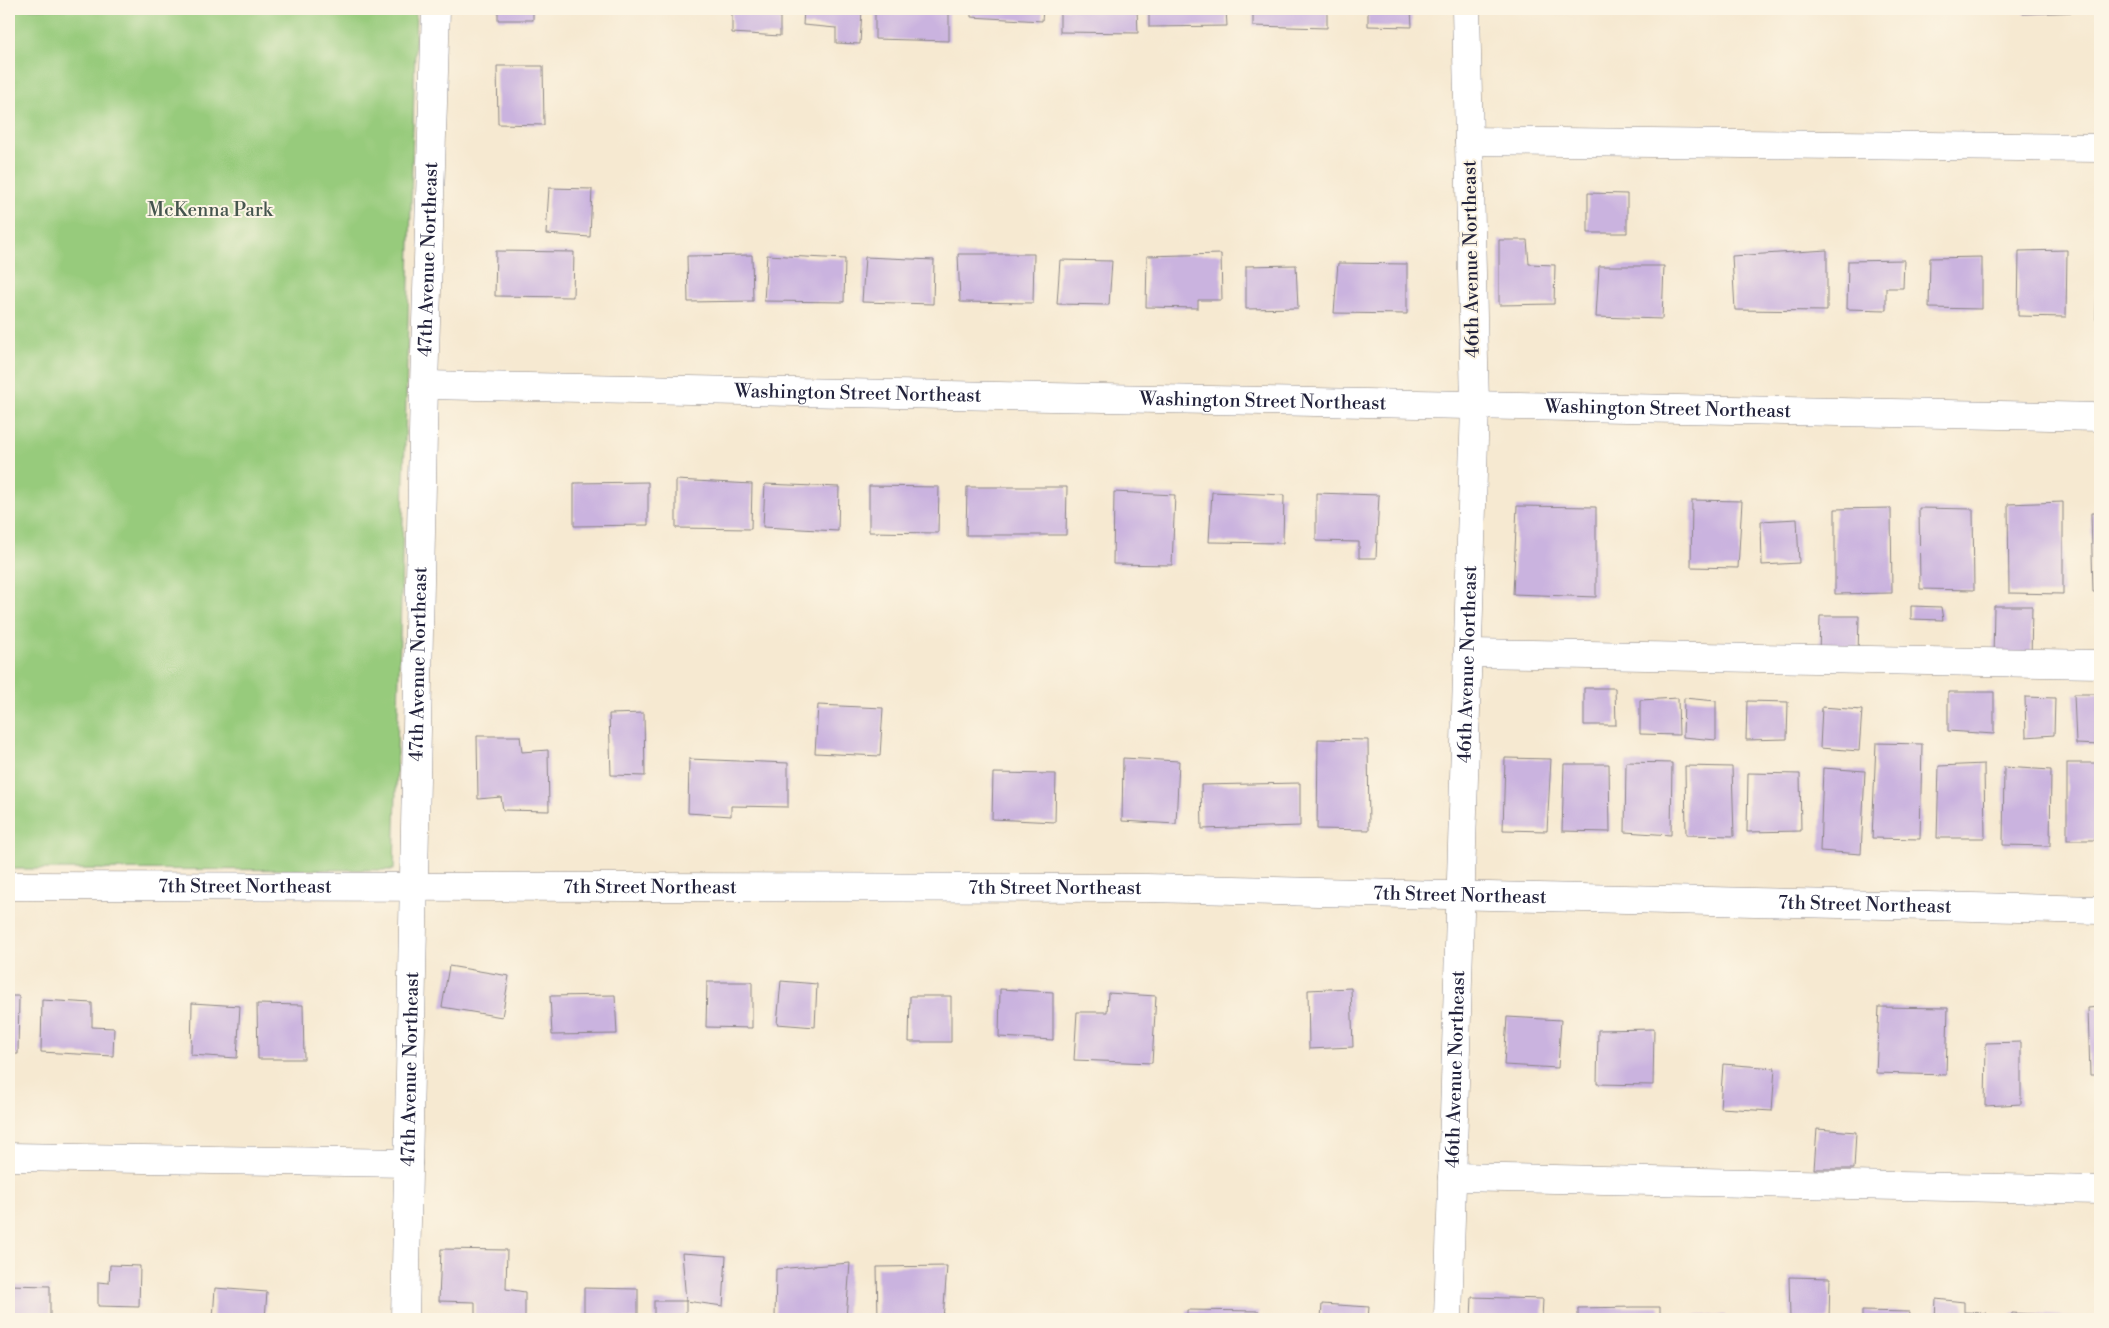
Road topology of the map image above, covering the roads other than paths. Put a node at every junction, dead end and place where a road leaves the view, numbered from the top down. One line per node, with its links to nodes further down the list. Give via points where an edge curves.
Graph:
1 (436, 9): 5 (street, 47th Avenue Northeast)
2 (1466, 9): 3 (street, 46th Avenue Northeast)
3 (1468, 141): 4 (street); 6 (street, 46th Avenue Northeast)
4 (2100, 148)
5 (424, 385): 6 (street, Washington Street Northeast); 11 (street, 47th Avenue Northeast)
6 (1475, 405): 7 (street, Washington Street Northeast); 8 (street, 46th Avenue Northeast)
7 (2100, 417)
8 (1468, 653): 9 (street); 12 (street, 46th Avenue Northeast)
9 (2100, 664)
10 (9, 886): 11 (street, 7th Street Northeast)
11 (414, 887): 12 (street, 7th Street Northeast, via 1147,888); 15 (street, 47th Avenue Northeast)
12 (1460, 895): 13 (street, 7th Street Northeast); 16 (street, 46th Avenue Northeast)
13 (2100, 910)
14 (9, 1157): 15 (street)
15 (408, 1163): 18 (street, 47th Avenue Northeast)
16 (1452, 1177): 17 (street); 19 (street, 46th Avenue Northeast)
17 (2100, 1190)
18 (405, 1319)
19 (1448, 1319)

